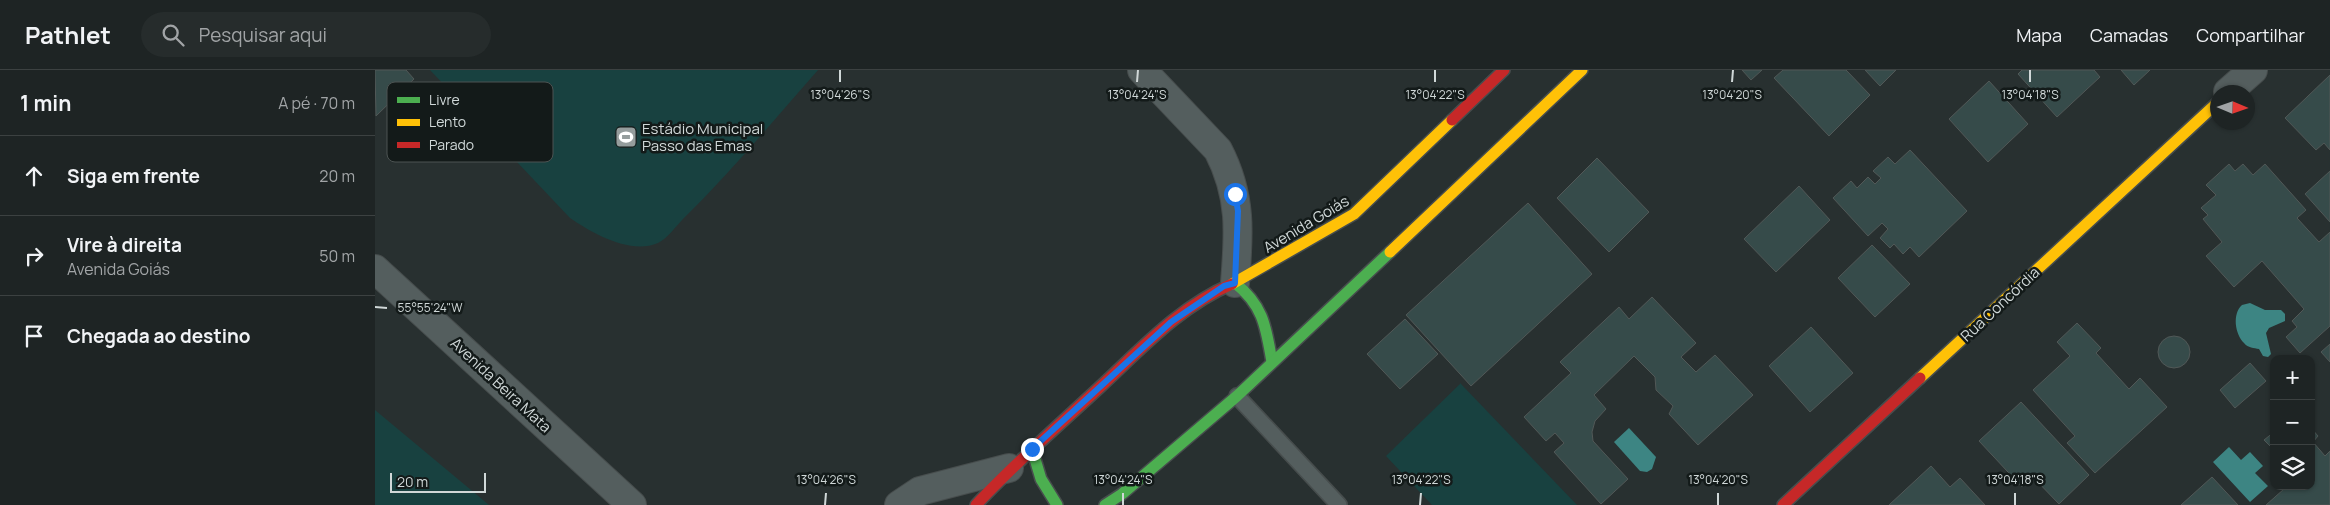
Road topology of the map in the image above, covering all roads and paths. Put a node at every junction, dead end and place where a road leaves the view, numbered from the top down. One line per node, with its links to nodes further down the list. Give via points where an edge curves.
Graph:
1 (1142, 70): 8 (street, via 1218,150 1226,165 1238,211)
2 (1504, 70): 8 (main road, Avenida Goiás, via 1354,214)
3 (1582, 70): 9 (main road)
4 (2253, 70): 5 (street)
5 (2236, 85)
6 (2210, 108): 19 (main road, Rua Concórdia)
7 (375, 269): 13 (street, Avenida Beira Mata)
8 (1235, 283): 9 (main road, via 1250,294 1259,307); 11 (main road, Avenida Goiás, via 1224,286 1171,322)
9 (1272, 362): 10 (main road)
10 (1237, 396): 17 (main road); 18 (lane)
11 (1032, 449): 12 (main road, Avenida Goiás); 16 (main road, via 1035,466)
12 (1009, 468): 14 (street, via 920,491); 15 (main road, Avenida Goiás)
13 (630, 504)
14 (899, 505)
15 (976, 505)
16 (1057, 505)
17 (1105, 505)
18 (1339, 505)
19 (1783, 505)

